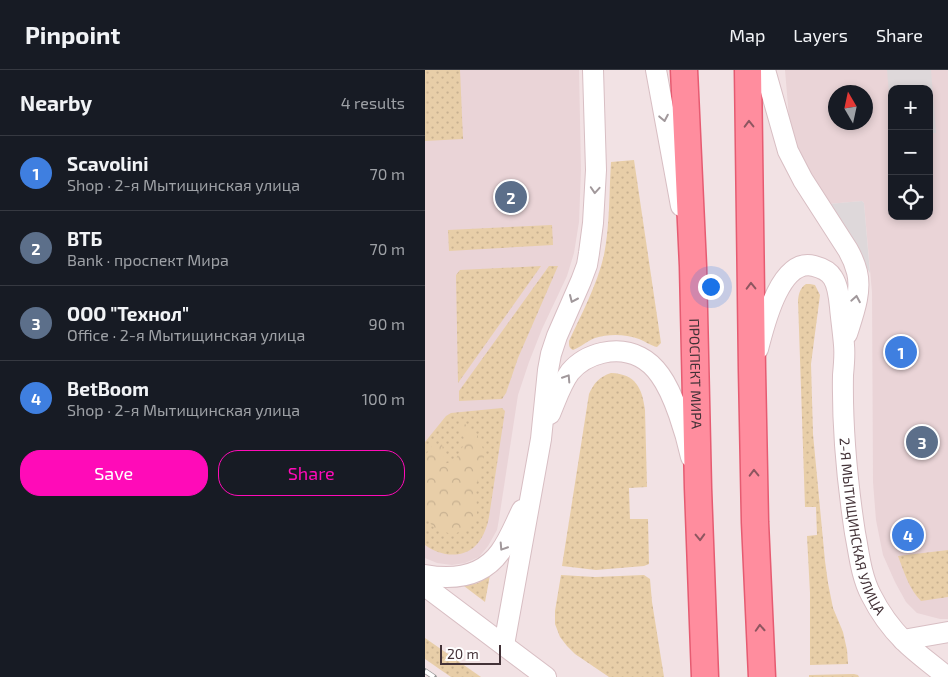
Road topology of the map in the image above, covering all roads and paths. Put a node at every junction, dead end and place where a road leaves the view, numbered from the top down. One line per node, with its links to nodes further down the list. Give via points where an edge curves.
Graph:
1 (593, 70): 9 (street, one-way to 9, via 596,170 589,253 551,354)
2 (656, 70): 6 (street, one-way to 6)
3 (684, 70): 6 (main road, ПРОСПЕКТ МИРА)
4 (748, 70): 8 (main road, one-way to 4)
5 (765, 70): 7 (street, 2-Я МЫТИЩИНСКАЯ УЛИЦА, one-way to 5, via 856,304 858,274 848,250 788,151)
6 (693, 266): 11 (main road, ПРОСПЕКТ МИРА)
7 (844, 346): 8 (street, 2-Я МЫТИЩИНСКАЯ УЛИЦА, via 837,288 832,277 824,269 812,265 801,267 784,280 779,289 766,320); 15 (street, 2-Я МЫТИЩИНСКАЯ УЛИЦА, via 845,457 859,555 871,594)
8 (752, 370): 19 (main road, one-way to 8)
9 (541, 439): 10 (street); 11 (street, one-way to 11, via 561,387 571,372 595,355 608,351 625,352 650,364 667,386 688,444)
10 (532, 488): 12 (street, one-way to 12, via 507,541 485,567 454,577); 16 (street)
11 (698, 488): 18 (main road, ПРОСПЕКТ МИРА, one-way to 18)
12 (425, 575)
13 (425, 586): 16 (street)
14 (948, 632): 15 (street)
15 (903, 640): 20 (street, 2-Я МЫТИЩИНСКАЯ УЛИЦА)
16 (504, 645): 17 (street)
17 (546, 677)
18 (705, 677)
19 (762, 677)
20 (947, 677)

